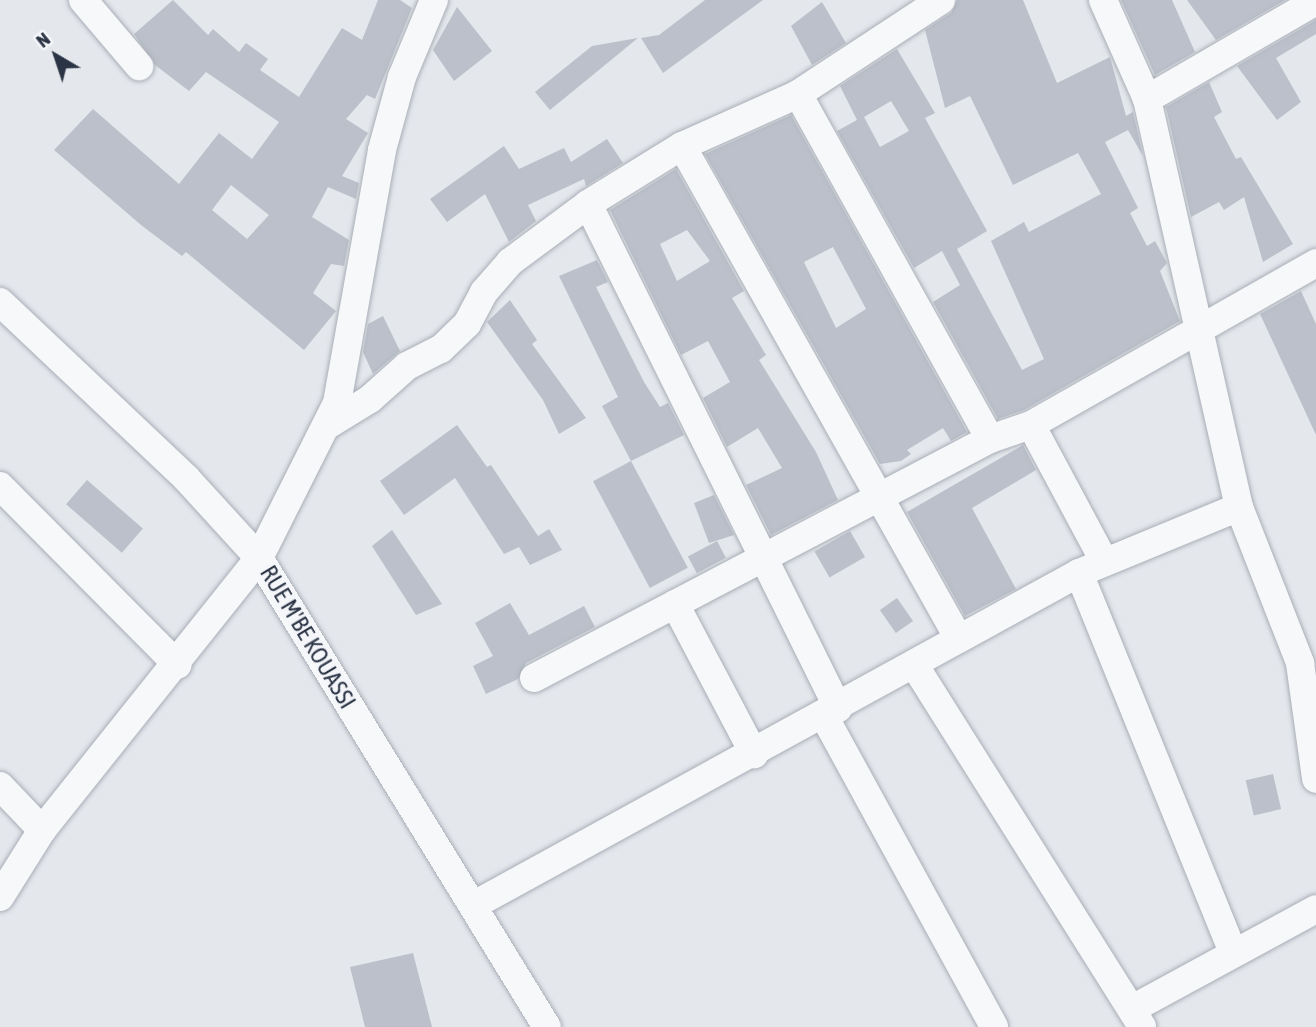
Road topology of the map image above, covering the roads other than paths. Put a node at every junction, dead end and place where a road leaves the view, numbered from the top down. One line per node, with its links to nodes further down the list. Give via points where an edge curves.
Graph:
1 (83, 0): 6 (street)
2 (434, 0): 15 (street, via 402,77 382,149 337,403)
3 (941, 0): 7 (street)
4 (1103, 0): 8 (street)
5 (1316, 1): 8 (street)
6 (139, 66)
7 (798, 94): 9 (street); 16 (street)
8 (1147, 99): 13 (street)
9 (682, 146): 10 (street); 18 (street)
10 (588, 204): 15 (street, via 510,262 484,292 467,324 441,349 407,366 370,399); 20 (street)
11 (1316, 263): 13 (street)
12 (0, 303): 21 (street, RUE M'BE KOUASSI, via 186,478)
13 (1201, 331): 14 (street); 19 (street)
14 (1031, 425): 16 (street); 22 (street)
15 (326, 426): 21 (street)
16 (989, 439): 18 (street)
17 (0, 487): 25 (street)
18 (877, 497): 20 (street); 24 (street)
19 (1239, 507): 22 (street); 30 (street, via 1300,663)
20 (761, 557): 23 (street); 28 (street)
21 (259, 558): 25 (street); 34 (street, RUE M'BE KOUASSI)
22 (1091, 567): 24 (street); 36 (street)
23 (675, 604): 27 (street); 29 (street)
24 (959, 639): 26 (street)
25 (178, 665): 32 (street)
26 (915, 666): 28 (street); 37 (street)
27 (534, 678)
28 (831, 712): 29 (street); 39 (street)
29 (754, 754): 34 (street)
30 (1316, 779)
31 (0, 786): 32 (street)
32 (42, 830): 33 (street)
33 (0, 897)
34 (474, 905): 38 (street, RUE M'BE KOUASSI)
35 (1316, 909): 36 (street)
36 (1233, 952): 37 (street)
37 (1137, 1018)
38 (547, 1027)
39 (994, 1027)

